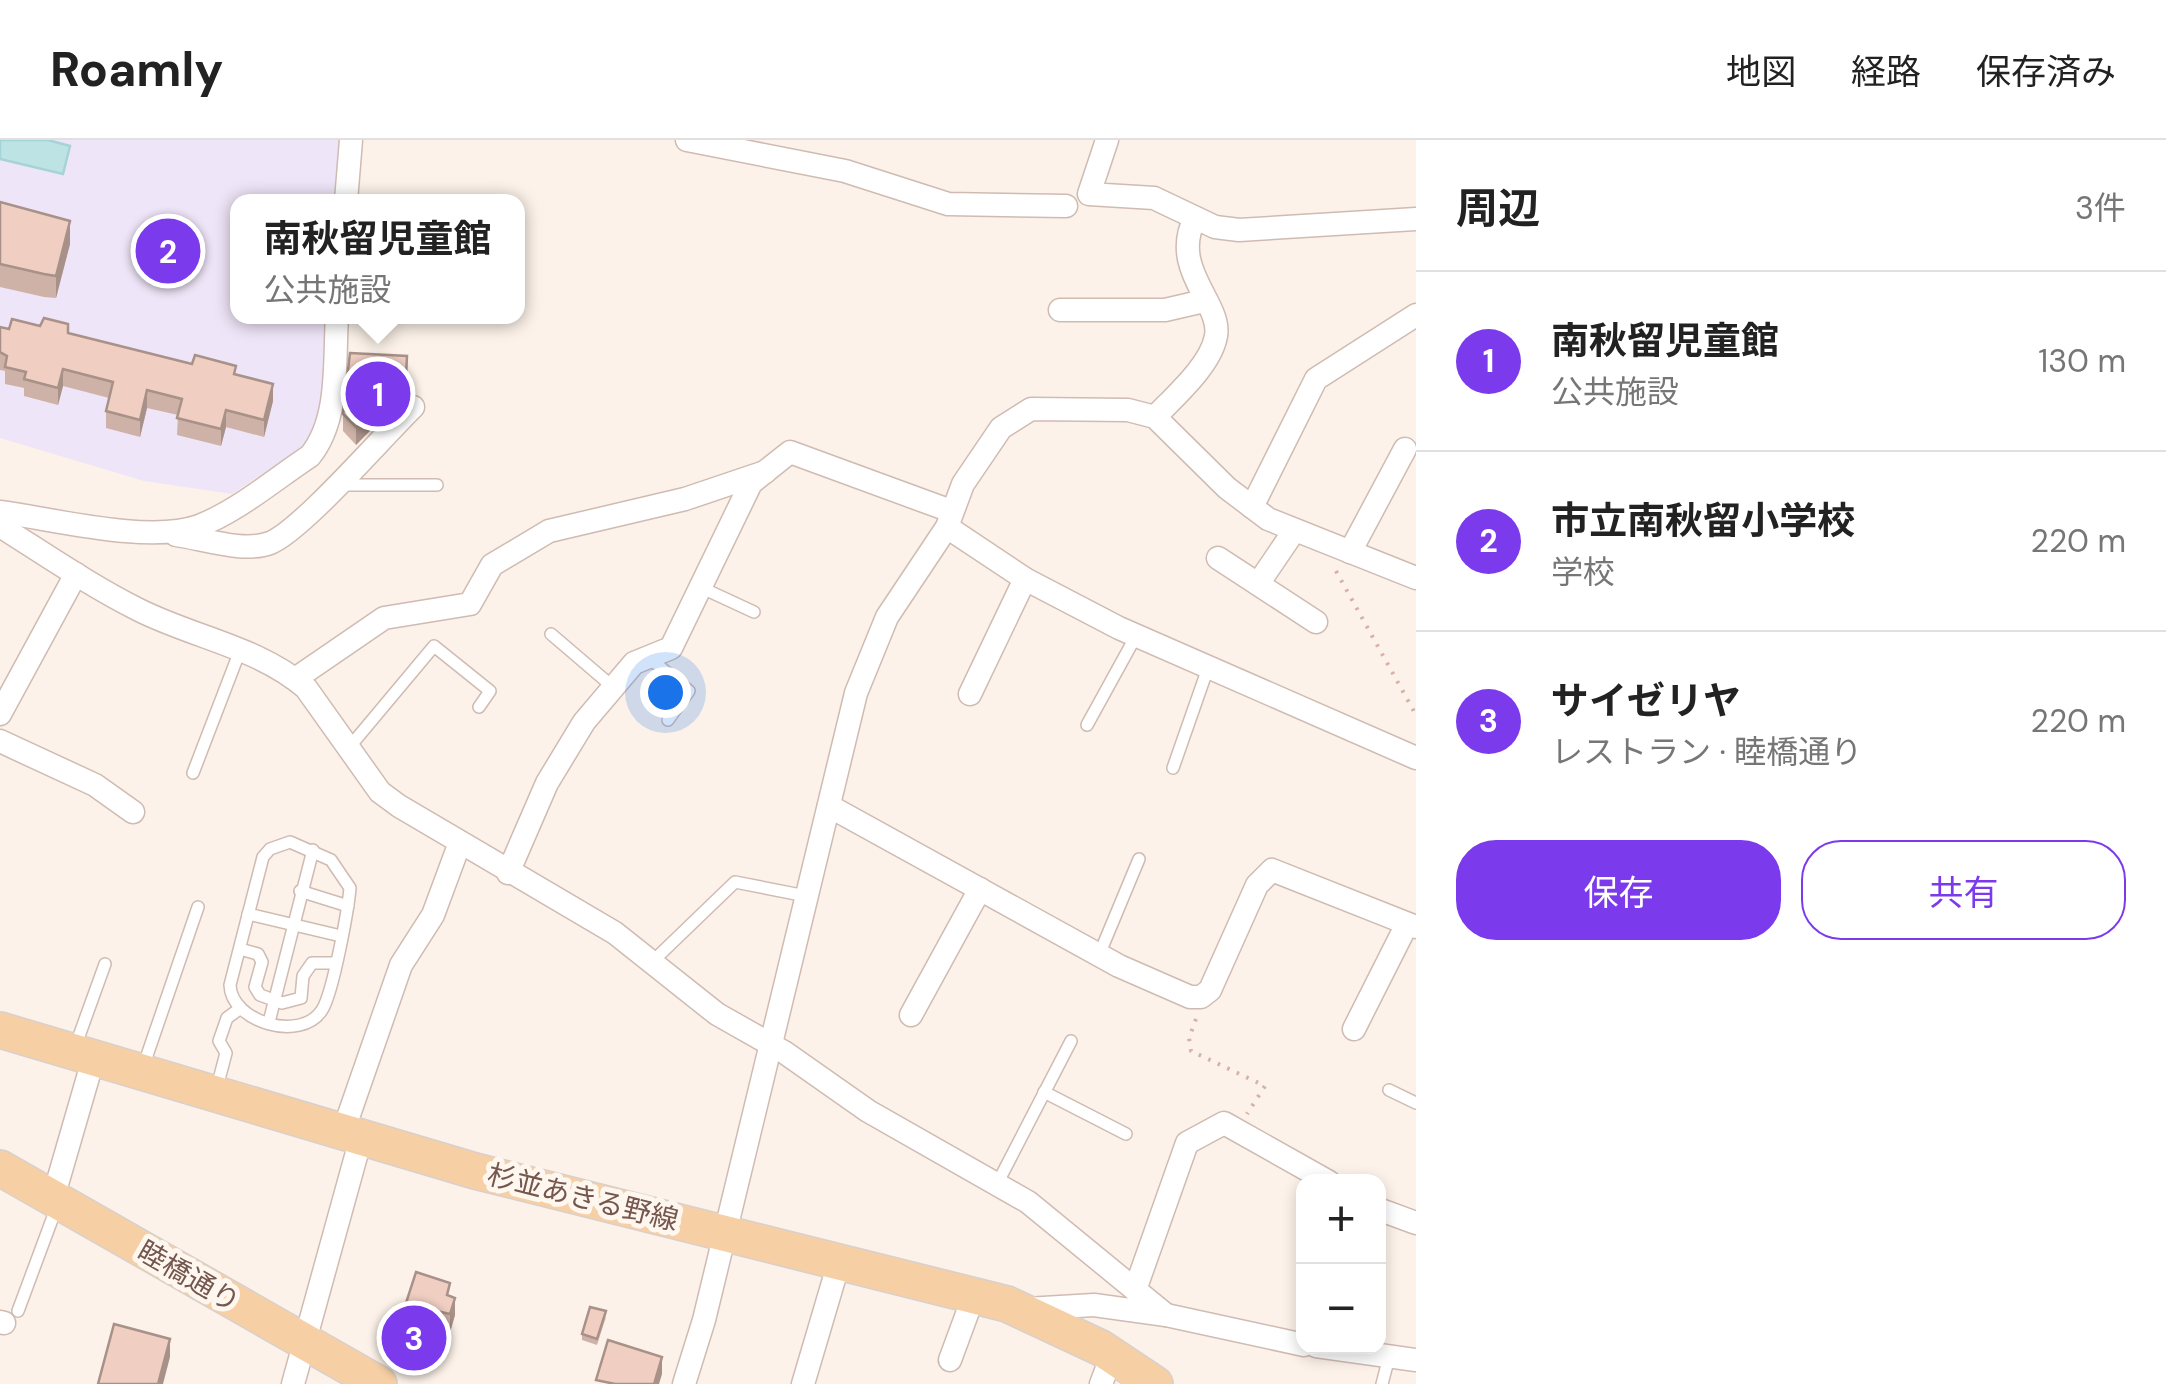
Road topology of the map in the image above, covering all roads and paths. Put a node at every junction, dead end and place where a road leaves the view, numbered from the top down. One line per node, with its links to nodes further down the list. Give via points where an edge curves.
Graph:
1 (350, 140): 4 (street)
2 (687, 140): 5 (street, via 845,171 948,204)
3 (1106, 140): 6 (street, via 1089,194 1154,198)
4 (347, 194)
5 (1066, 206)
6 (1195, 218): 7 (street, via 1240,230); 8 (street, via 1186,235)
7 (1416, 218)
8 (1204, 301): 9 (street, via 1165,310); 13 (street, via 1216,341)
9 (1060, 310)
10 (1416, 315): 18 (street, via 1316,378)
11 (336, 324): 22 (street, via 329,423 310,456 196,527)
12 (413, 407): 16 (street)
13 (1155, 417): 18 (street); 20 (street, via 1074,409 1032,409 1014,417 963,484)
14 (1402, 447): 24 (street)
15 (765, 472): 20 (street, via 790,452); 30 (street, via 752,483); 38 (street, via 686,499 549,531 492,565 470,604 384,618)
16 (334, 485): 17 (lane); 22 (street, via 271,542 250,546)
17 (437, 486)
18 (1252, 508): 23 (street)
19 (0, 512): 22 (street)
20 (949, 520): 27 (street); 51 (street, via 887,617 856,694)
21 (0, 526): 26 (street)
22 (133, 529)
23 (1300, 533): 24 (street); 29 (street); 43 (path, via 1345,582)
24 (1350, 552): 28 (street)
25 (1218, 558): 29 (street)
26 (76, 574): 35 (street, via 141,611); 42 (street)
27 (1025, 578): 34 (street); 40 (street)
28 (1416, 578)
29 (1258, 584): 32 (street)
30 (700, 587): 31 (lane); 36 (street, via 670,648)
31 (754, 612)
32 (1316, 622)
33 (551, 634): 39 (lane)
34 (1136, 636): 37 (street); 45 (lane)
35 (241, 648): 38 (street); 50 (lane)
36 (648, 657): 39 (street); 44 (lane, via 690,691)
37 (1208, 668): 48 (street); 49 (lane)
38 (296, 679): 47 (street)
39 (613, 687): 56 (street, via 547,783)
40 (970, 694)
41 (479, 706): 47 (lane, via 490,692 434,646)
42 (0, 714)
43 (1416, 715)
44 (668, 720)
45 (1087, 725)
46 (0, 741): 52 (street, via 95,785)
47 (347, 750): 53 (street, via 380,792)
48 (1416, 758)
49 (1173, 768)
50 (194, 773)
51 (829, 806): 57 (street); 59 (street)
52 (133, 812)
53 (459, 845): 56 (street); 88 (street, via 433,916 401,965)
54 (313, 850): 58 (lane); 60 (lane, via 346,877); 62 (lane, via 290,842 270,849)
55 (1139, 859): 67 (lane)
56 (508, 872): 68 (street, via 616,933)
57 (980, 889): 67 (street); 74 (street)
58 (300, 890): 60 (lane); 63 (lane)
59 (806, 896): 68 (lane, via 736,882); 79 (street)
60 (348, 906): 65 (lane)
61 (198, 907): 81 (lane)
62 (248, 914): 63 (lane); 66 (lane)
63 (292, 924): 65 (lane); 72 (lane)
64 (1411, 925): 71 (street, via 1272,870 1256,884 1210,990); 76 (street)
65 (340, 936): 69 (lane)
66 (240, 949): 72 (lane, via 258,954 255,987); 73 (lane, via 230,986)
67 (1099, 954): 71 (street)
68 (652, 962): 79 (street)
69 (334, 963): 72 (lane, via 306,968 300,998); 75 (lane, via 314,1018 294,1025)
70 (105, 964): 80 (lane)
71 (1201, 997): 86 (path, via 1191,1051 1265,1086)
72 (274, 1001): 75 (lane)
73 (238, 1010): 75 (lane); 84 (lane, via 227,1018 219,1041 226,1053)
74 (911, 1014)
75 (268, 1022)
76 (1354, 1029)
77 (0, 1030): 80 (main road, 杉並あきる野線)
78 (1070, 1041): 83 (lane)
79 (768, 1044): 91 (street); 95 (street)
80 (83, 1057): 81 (main road, 杉並あきる野線); 92 (street)
81 (140, 1074): 84 (main road, 杉並あきる野線)
82 (1389, 1090): 85 (lane)
83 (1044, 1092): 87 (lane); 91 (lane)
84 (214, 1095): 88 (main road, 杉並あきる野線)
85 (1416, 1103)
86 (1241, 1132): 90 (street); 97 (street, via 1224,1124 1187,1143)
87 (1126, 1134)
88 (352, 1135): 95 (main road, 杉並あきる野線); 102 (street)
89 (0, 1168): 92 (main road, 睦橋通り)
90 (1315, 1174)
91 (996, 1184): 97 (street, via 1028,1202)
92 (56, 1200): 101 (lane); 102 (main road, 睦橋通り)
93 (1386, 1212): 94 (street)
94 (1416, 1224)
95 (726, 1232): 96 (main road, 杉並あきる野線); 111 (street)
96 (840, 1259): 98 (main road, 杉並あきる野線); 112 (street)
97 (1135, 1290): 100 (street)
98 (974, 1295): 99 (main road, 杉並あきる野線); 106 (street)
99 (1022, 1309): 100 (street, via 1094,1305); 108 (main road, 杉並あきる野線)
100 (1166, 1315): 103 (street)
101 (7, 1319)
102 (304, 1342): 109 (street); 110 (main road, 睦橋通り)
103 (1296, 1342)
104 (1368, 1354): 105 (street)
105 (1388, 1357): 107 (street); 114 (lane)
106 (950, 1360)
107 (1416, 1360)
108 (1106, 1370): 113 (main road, 杉並あきる野線)
109 (294, 1384)
110 (379, 1384)
111 (684, 1384)
112 (803, 1384)
113 (1155, 1384)
114 (1382, 1384)

